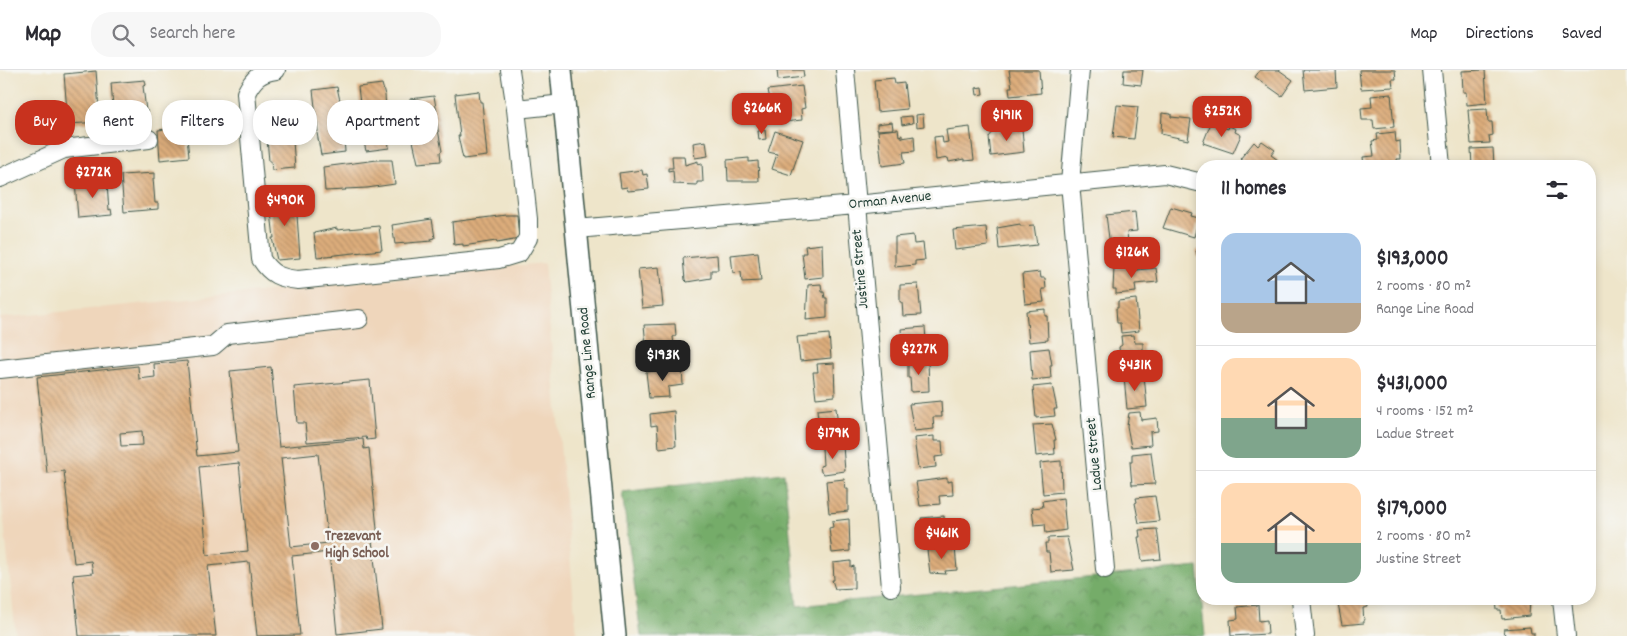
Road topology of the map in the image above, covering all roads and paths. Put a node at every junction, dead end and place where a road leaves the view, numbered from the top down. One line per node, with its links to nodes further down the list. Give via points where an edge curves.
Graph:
1 (276, 70): 8 (street, via 260,74 246,93 261,259 279,278 298,280 499,259 519,253 528,238 528,219)
2 (510, 70): 8 (street)
3 (561, 70): 7 (main road, Range Line Road)
4 (844, 70): 14 (street, Justine Street)
5 (1080, 70): 13 (street, Ladue Street)
6 (1432, 70): 10 (street)
7 (564, 104): 8 (street); 15 (main road, Range Line Road)
8 (516, 109)
9 (102, 145): 11 (street, via 64,149)
10 (1440, 160)
11 (0, 178)
12 (1196, 182): 13 (street, Orman Avenue, via 1165,174)
13 (1070, 183): 14 (street, Orman Avenue); 18 (street, Ladue Street)
14 (856, 205): 15 (street, Orman Avenue); 19 (street, Justine Street)
15 (576, 229): 22 (main road, Range Line Road)
16 (359, 319): 17 (street, via 227,334 213,346)
17 (0, 368)
18 (1105, 569)
19 (891, 587)
20 (1302, 605): 23 (street)
21 (1563, 605): 24 (street)
22 (615, 636)
23 (1305, 636)
24 (1566, 636)

